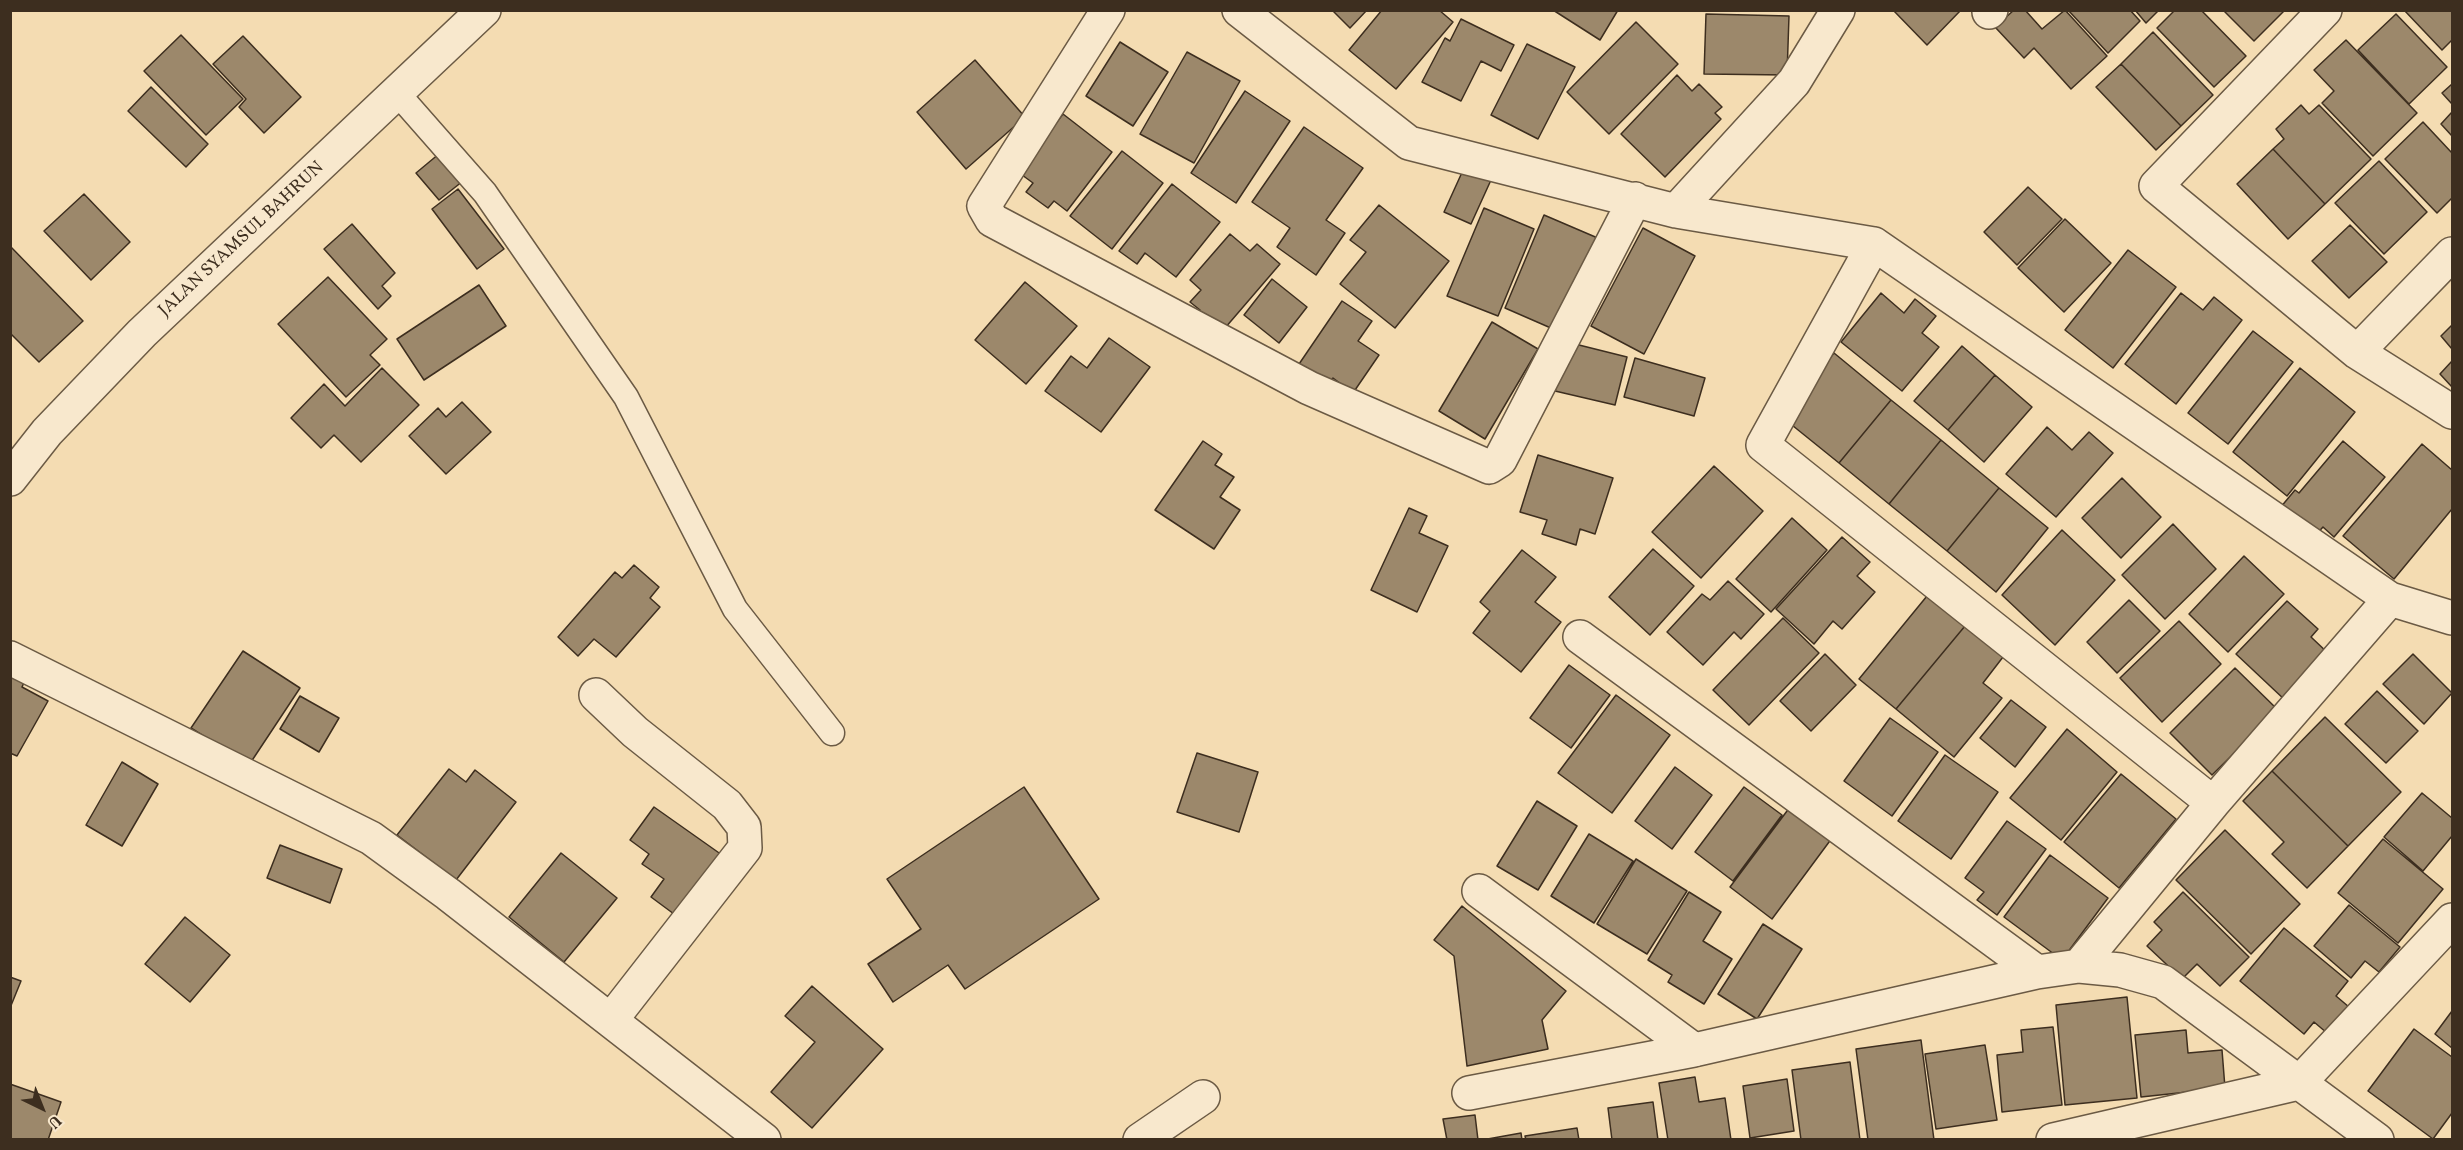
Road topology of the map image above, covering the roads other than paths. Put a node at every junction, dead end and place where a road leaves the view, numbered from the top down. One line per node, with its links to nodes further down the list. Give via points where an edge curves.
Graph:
1 (484, 10): 6 (street, JALAN SYAMSUL BAHRUN)
2 (1108, 10): 7 (street, via 984,206 992,220 1309,388 1489,467 1500,460)
3 (1838, 10): 8 (street, via 1794,82)
4 (2325, 10): 11 (street, via 2156,186)
5 (1249, 13): 7 (street, via 1409,143)
6 (398, 94): 13 (street, JALAN SYAMSUL BAHRUN, via 142,333 47,432); 19 (lane, via 485,194 626,397 735,609)
7 (1635, 199): 8 (street)
8 (1676, 211): 9 (street)
9 (1874, 244): 14 (street); 20 (street, via 1763,445)
10 (2452, 254): 11 (street)
11 (2357, 352): 12 (street)
12 (2452, 412)
13 (10, 479)
14 (2390, 599): 15 (street); 20 (street)
15 (2452, 618)
16 (1580, 637): 24 (street)
17 (10, 658): 25 (street, via 371,838)
18 (596, 695): 25 (street, via 634,732 728,805 744,827 745,848)
19 (832, 733)
20 (2213, 803): 23 (street)
21 (1479, 891): 26 (street)
22 (2452, 920): 27 (street)
23 (2079, 966): 24 (street); 27 (street, via 2120,970 2163,982)
24 (2037, 972): 26 (street)
25 (611, 1020): 30 (street)
26 (1694, 1050): 28 (street)
27 (2299, 1083): 32 (street); 33 (street)
28 (1469, 1093)
29 (1203, 1097): 31 (street)
30 (764, 1140)
31 (1140, 1140)
32 (2053, 1140)
33 (2378, 1140)

